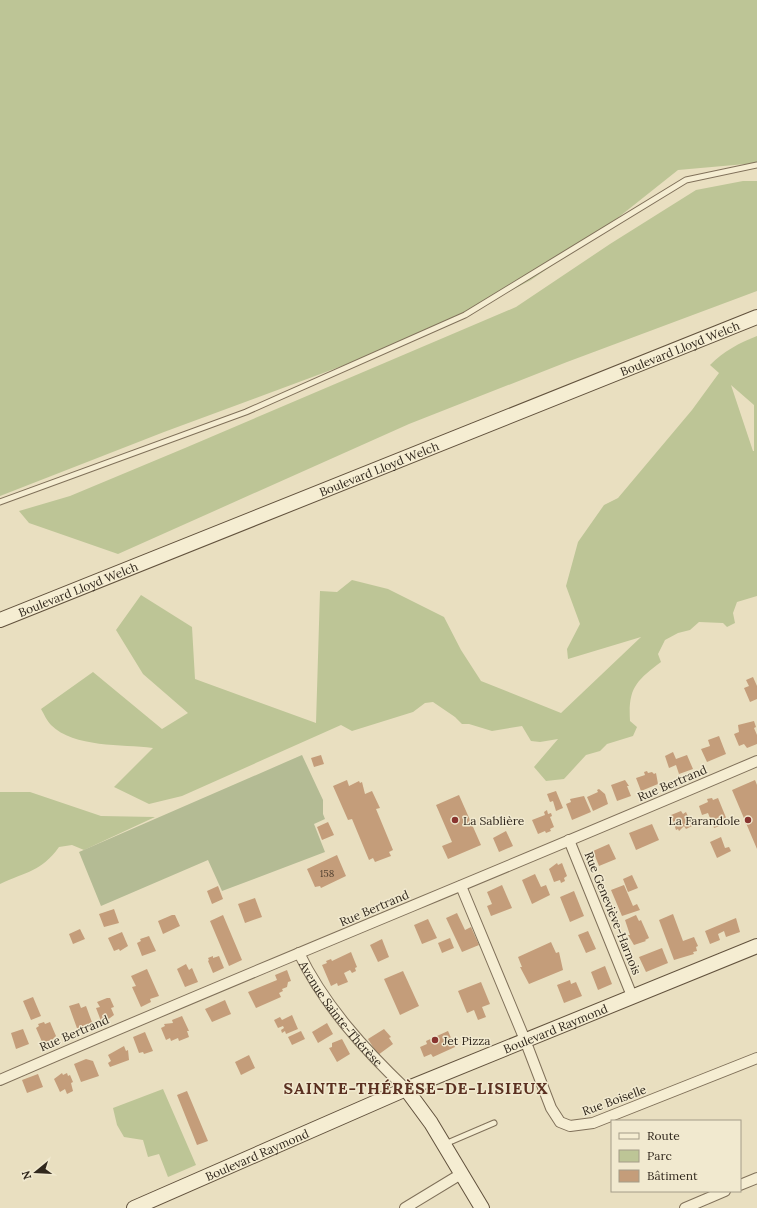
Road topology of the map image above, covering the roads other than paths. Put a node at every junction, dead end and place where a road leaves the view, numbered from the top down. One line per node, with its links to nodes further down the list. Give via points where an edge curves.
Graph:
1 (757, 165): 3 (lane, via 686,180 465,315 246,412)
2 (757, 317): 4 (street, Boulevard Lloyd Welch)
3 (0, 502)
4 (0, 620)
5 (757, 761): 6 (street, Rue Bertrand)
6 (569, 840): 7 (street, Rue Bertrand); 10 (street, Rue Geneviève-Harnois)
7 (461, 886): 9 (street, Rue Bertrand); 11 (street, Rue Boiselle)
8 (757, 946): 10 (street, Boulevard Raymond)
9 (299, 954): 13 (street, Rue Bertrand, via 153,1013); 14 (street, Avenue Sainte-Thérèse, via 317,988 387,1072)
10 (632, 996): 11 (street, Boulevard Raymond)
11 (526, 1040): 12 (street, Rue Boiselle, via 551,1108 560,1122 570,1126 593,1123); 14 (street, Boulevard Raymond)
12 (757, 1058)
13 (0, 1080)
14 (406, 1089): 16 (street, Avenue Sainte-Thérèse); 21 (street, Boulevard Raymond)
15 (494, 1124): 16 (lane)
16 (444, 1145): 17 (street, Avenue Sainte-Thérèse)
17 (461, 1174): 22 (street); 23 (street, Avenue Sainte-Thérèse)
18 (757, 1178): 19 (street)
19 (741, 1185)
20 (723, 1192): 24 (street)
21 (134, 1208)
22 (405, 1208)
23 (482, 1208)
24 (685, 1208)

